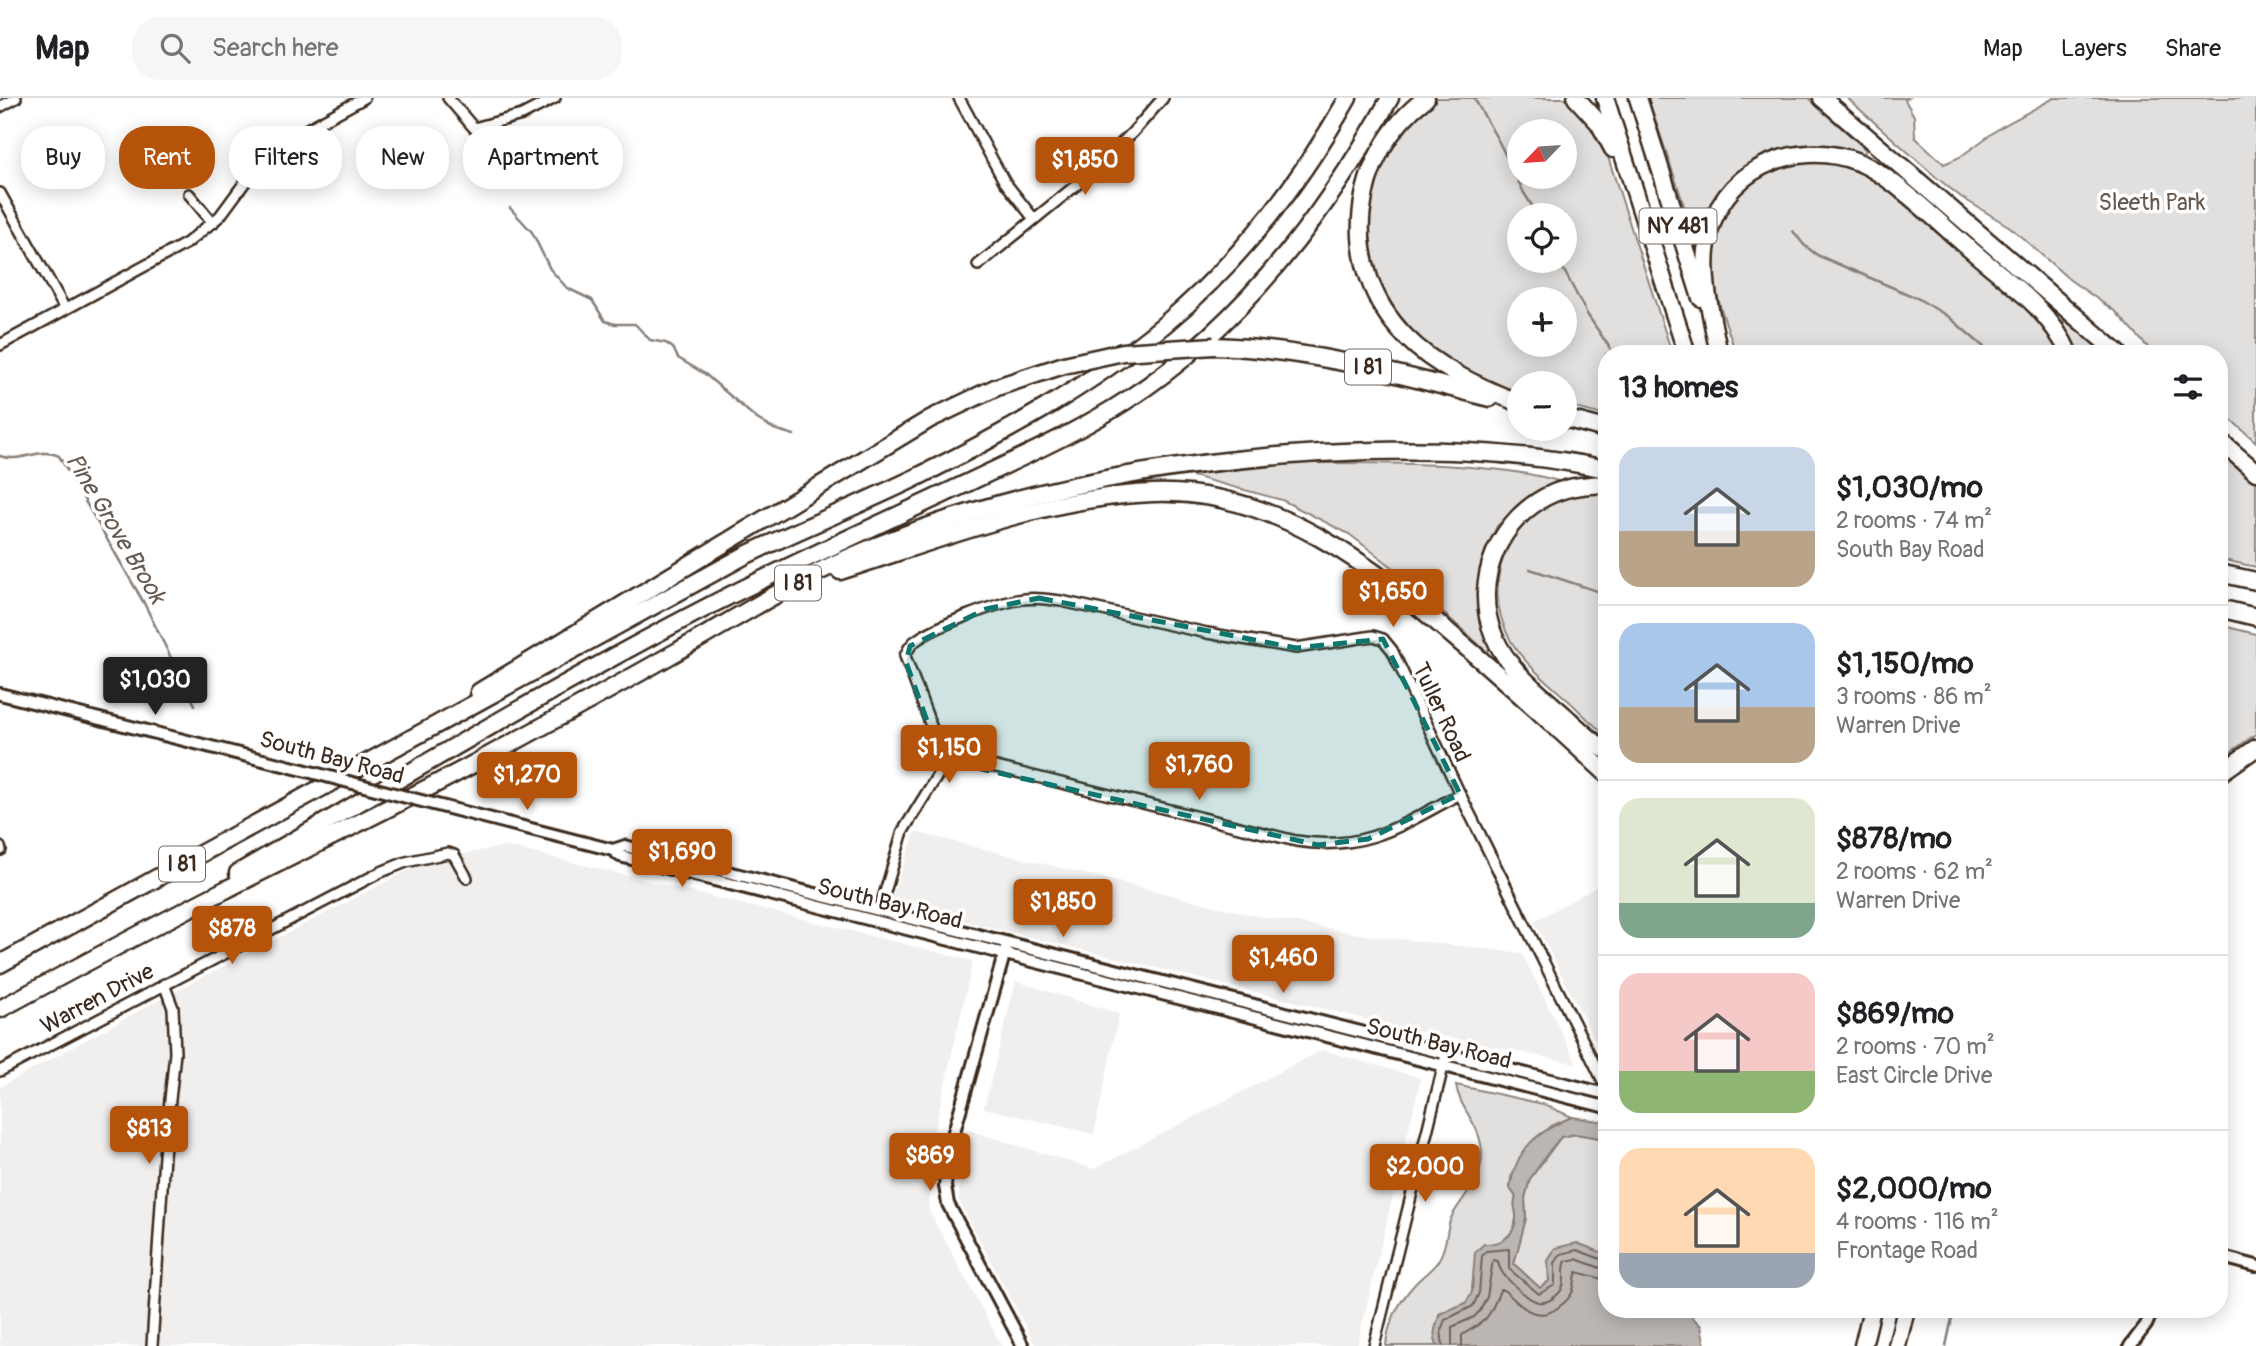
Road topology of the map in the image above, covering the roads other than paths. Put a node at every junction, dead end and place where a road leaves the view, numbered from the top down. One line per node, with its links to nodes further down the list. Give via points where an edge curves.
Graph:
1 (16, 98): 14 (street)
2 (364, 98): 18 (street, via 282,143)
3 (448, 98): 4 (street, via 474,128 522,115)
4 (555, 98)
5 (959, 98): 17 (street, via 1003,181)
6 (1163, 98): 17 (street, via 1090,174)
7 (1348, 98): 45 (highway, via 1292,185 1226,265 1164,324 1091,379 949,460 744,556)
8 (1390, 98): 54 (highway, via 1336,187 1261,284 1200,344 1125,401 1049,444 708,607 443,754)
9 (1426, 98): 28 (highway, via 1386,138 1370,171 1360,221 1365,267 1384,310 1411,342 1453,371)
10 (1576, 98): 19 (highway, via 1606,135)
11 (1605, 98): 19 (highway, NY 481)
12 (1639, 98): 24 (highway, NY 481)
13 (1822, 98): 27 (highway)
14 (0, 107)
15 (0, 193): 21 (street)
16 (189, 194): 18 (street)
17 (1034, 219): 20 (street)
18 (214, 223): 21 (street, via 187,243)
19 (1646, 229): 23 (highway, NY 481)
20 (978, 265)
21 (65, 309): 22 (street)
22 (0, 345)
23 (1684, 345)
24 (1716, 345)
25 (1718, 345): 26 (highway, via 1705,259 1714,219 1732,189 1757,170 1785,157 1819,153 1861,163 1896,186 2035,305)
26 (2064, 345)
27 (2109, 345)
28 (1507, 399)
29 (1507, 402): 45 (highway, I 81, bridge, via 1328,358 1273,350 1214,346 1133,351 1065,365 989,390 930,419)
30 (1577, 421): 31 (highway)
31 (1598, 427)
32 (2228, 448): 34 (highway)
33 (1598, 468): 38 (highway, I 81, via 1520,454 1422,449 1261,457 1171,467 1062,487 968,513 861,553)
34 (2256, 472)
35 (1598, 485): 42 (highway, via 1555,493 1508,528 1495,551 1486,600 1490,625 1508,661)
36 (2228, 575): 37 (highway)
37 (2256, 581)
38 (788, 588): 46 (highway, via 1037,511 1129,494 1208,496 1296,524 1351,555 1451,634); 54 (highway, I 81, via 438,783)
39 (2228, 610): 40 (highway)
40 (2256, 617)
41 (0, 694): 49 (street, South Bay Road, bridge)
42 (1598, 745)
43 (2256, 748): 47 (highway)
44 (941, 760): 48 (street, via 968,760 1318,845 1368,839); 48 (street, Tuller Road, via 906,662 912,643 986,609 1039,598 1296,648 1373,636 1382,639 1392,650); 51 (street, via 939,773 903,831)
45 (364, 764): 53 (highway, I 81)
46 (1598, 766)
47 (2228, 768)
48 (1460, 794): 59 (street, Tuller Road)
49 (613, 850): 51 (street, South Bay Road, via 625,846); 52 (street, South Bay Road, via 620,856)
50 (467, 878): 55 (street, Warren Drive, via 454,855 448,853 406,862)
51 (880, 909): 52 (street, South Bay Road)
52 (1006, 948): 57 (street, South Bay Road); 68 (street, via 948,1153 944,1186 948,1204)
53 (0, 964)
54 (66, 973): 56 (highway, I 81)
55 (164, 984): 58 (street, Warren Drive); 67 (street, via 173,1008 175,1053)
56 (0, 1009)
57 (1445, 1060): 60 (street, South Bay Road); 61 (street, South Bay Road); 69 (street)
58 (0, 1071)
59 (1598, 1071)
60 (1598, 1092)
61 (1598, 1105)
62 (2228, 1258): 63 (street)
63 (2256, 1266)
64 (1870, 1318): 70 (highway)
65 (1904, 1318): 71 (highway)
66 (2149, 1318): 72 (street)
67 (152, 1346)
68 (1023, 1346)
69 (1374, 1346)
70 (1863, 1346)
71 (1897, 1346)
72 (2130, 1346)

